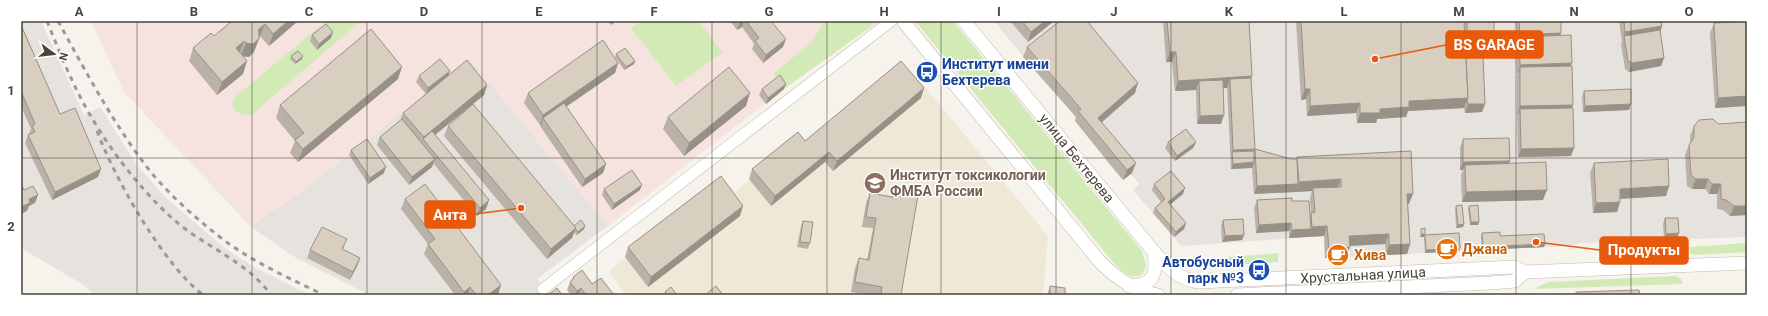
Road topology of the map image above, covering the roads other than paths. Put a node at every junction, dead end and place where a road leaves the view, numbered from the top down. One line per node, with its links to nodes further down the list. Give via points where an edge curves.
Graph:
1 (892, 21): 9 (street)
2 (903, 21): 8 (street, via 1100,262)
3 (964, 21): 4 (street, улица Бехтерева)
4 (1154, 252): 7 (street, улица Бехтерева, via 1182,278); 8 (street, via 1155,271 1152,278 1145,284)
5 (1747, 263): 6 (street, Хрустальная улица)
6 (1525, 272): 7 (street, Хрустальная улица, via 1514,267); 11 (street, Хрустальная улица, via 1515,281 1491,283)
7 (1199, 282)
8 (1129, 286): 10 (street)
9 (543, 289)
10 (1158, 295)
11 (1237, 295)

